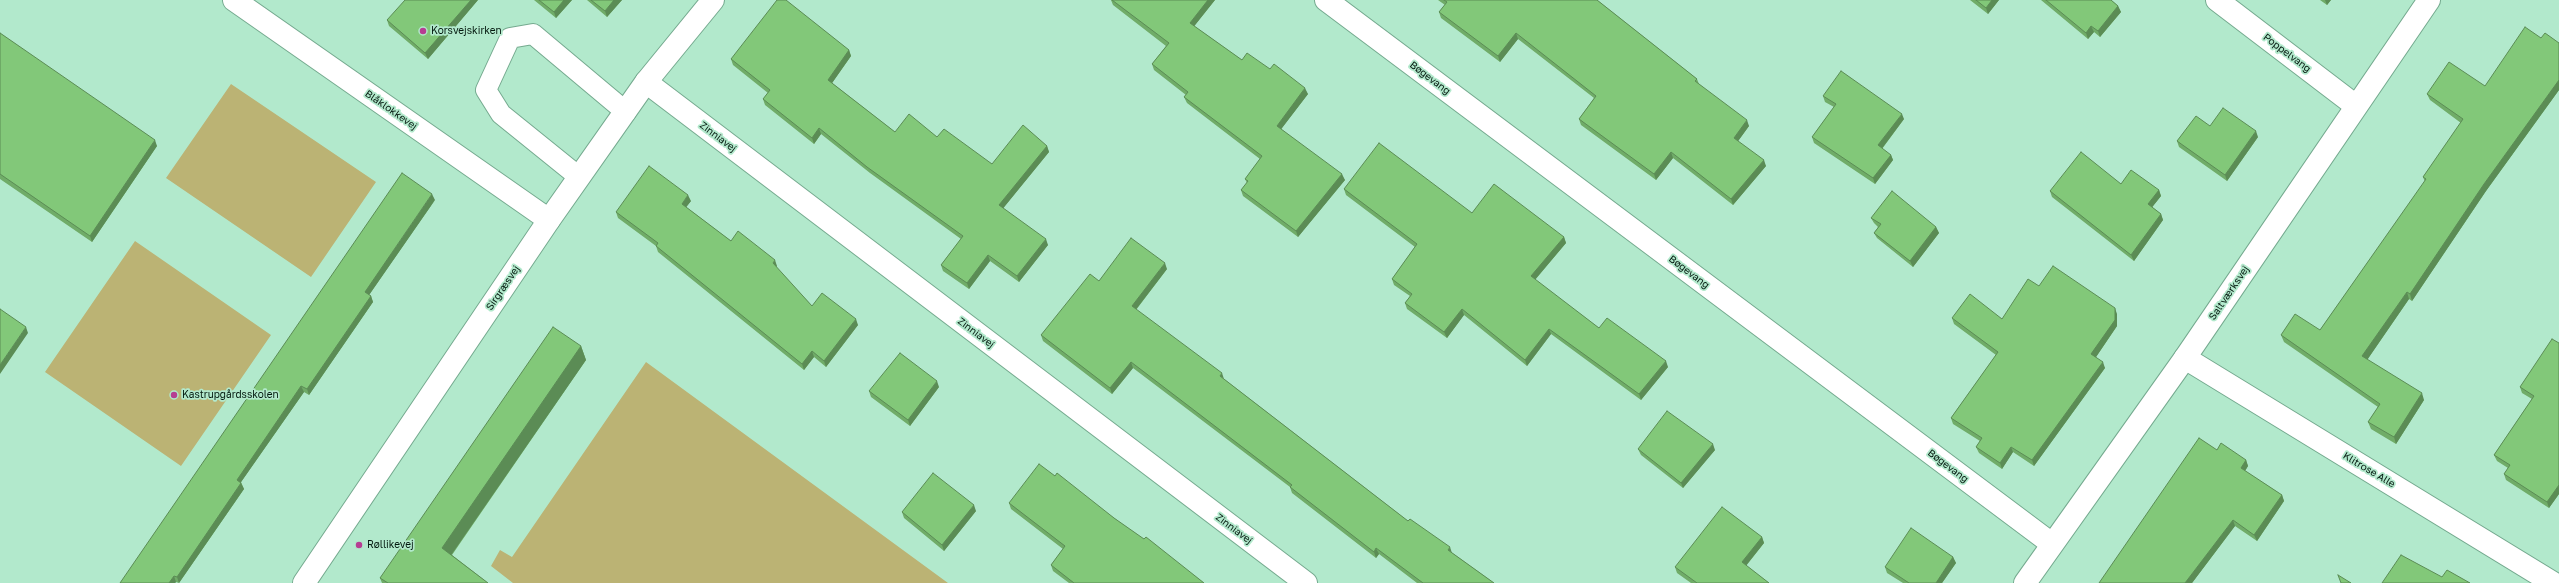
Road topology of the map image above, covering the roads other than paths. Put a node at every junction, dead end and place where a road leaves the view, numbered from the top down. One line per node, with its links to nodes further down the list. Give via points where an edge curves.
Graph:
1 (234, 0): 10 (street, Blåklokkevej)
2 (712, 0): 6 (street, Sirgræsvej)
3 (1326, 0): 12 (street, Bøgevang)
4 (2217, 0): 7 (street, Poppelvang)
5 (2429, 0): 7 (street, Saltværksvej)
6 (646, 82): 8 (street, Sirgræsvej); 14 (street, Zinniavej)
7 (2356, 106): 11 (street, Saltværksvej)
8 (626, 112): 9 (street, Sirgræsvej); 9 (lane, via 533,34 510,38 486,90 501,114)
9 (579, 178): 10 (street, Sirgræsvej)
10 (549, 220): 13 (street, Sirgræsvej)
11 (2185, 358): 12 (street, Saltværksvej); 16 (street, Klitrose Alle)
12 (2052, 544): 15 (street, Saltværksvej)
13 (304, 583)
14 (1306, 583)
15 (2025, 583)
16 (2553, 583)

